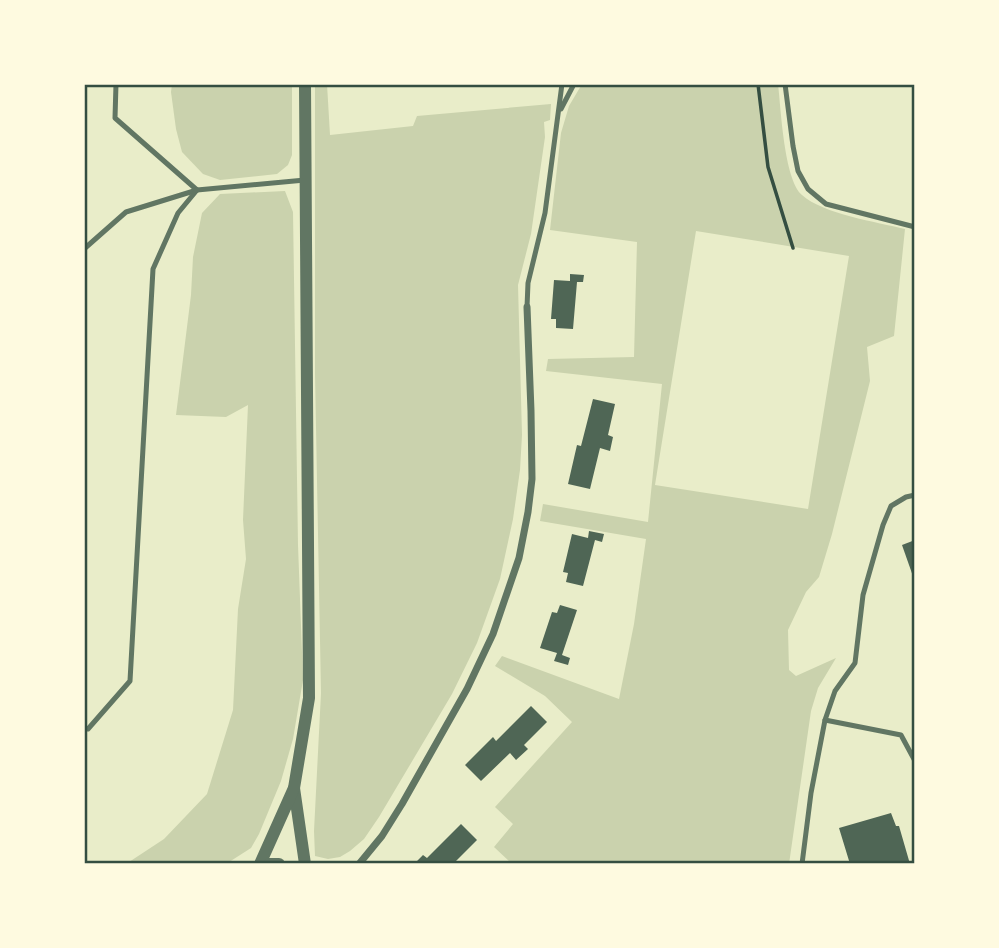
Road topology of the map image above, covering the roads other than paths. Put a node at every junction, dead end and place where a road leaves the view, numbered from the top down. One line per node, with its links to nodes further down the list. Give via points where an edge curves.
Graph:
1 (116, 84): 8 (lane, via 116,118)
2 (305, 84): 7 (street)
3 (562, 84): 6 (lane)
4 (574, 84): 6 (lane)
5 (785, 84): 9 (lane, via 798,171 808,189 826,204)
6 (558, 115): 11 (lane)
7 (305, 180): 8 (lane); 16 (street, via 309,698)
8 (197, 190): 10 (lane, via 125,212); 14 (lane, via 177,213 153,269 130,681 88,729)
9 (915, 227)
10 (84, 249)
11 (527, 307): 21 (street, via 532,480 519,558 493,634 467,689 402,804)
12 (915, 495): 13 (lane, via 891,506 883,525 863,595 855,663 835,691)
13 (825, 720): 15 (lane, via 901,735); 22 (lane)
14 (84, 728)
15 (915, 761)
16 (294, 788): 17 (street); 20 (street)
17 (260, 864)
18 (269, 864): 19 (street)
19 (279, 864)
20 (305, 864)
21 (359, 864)
22 (802, 864)

